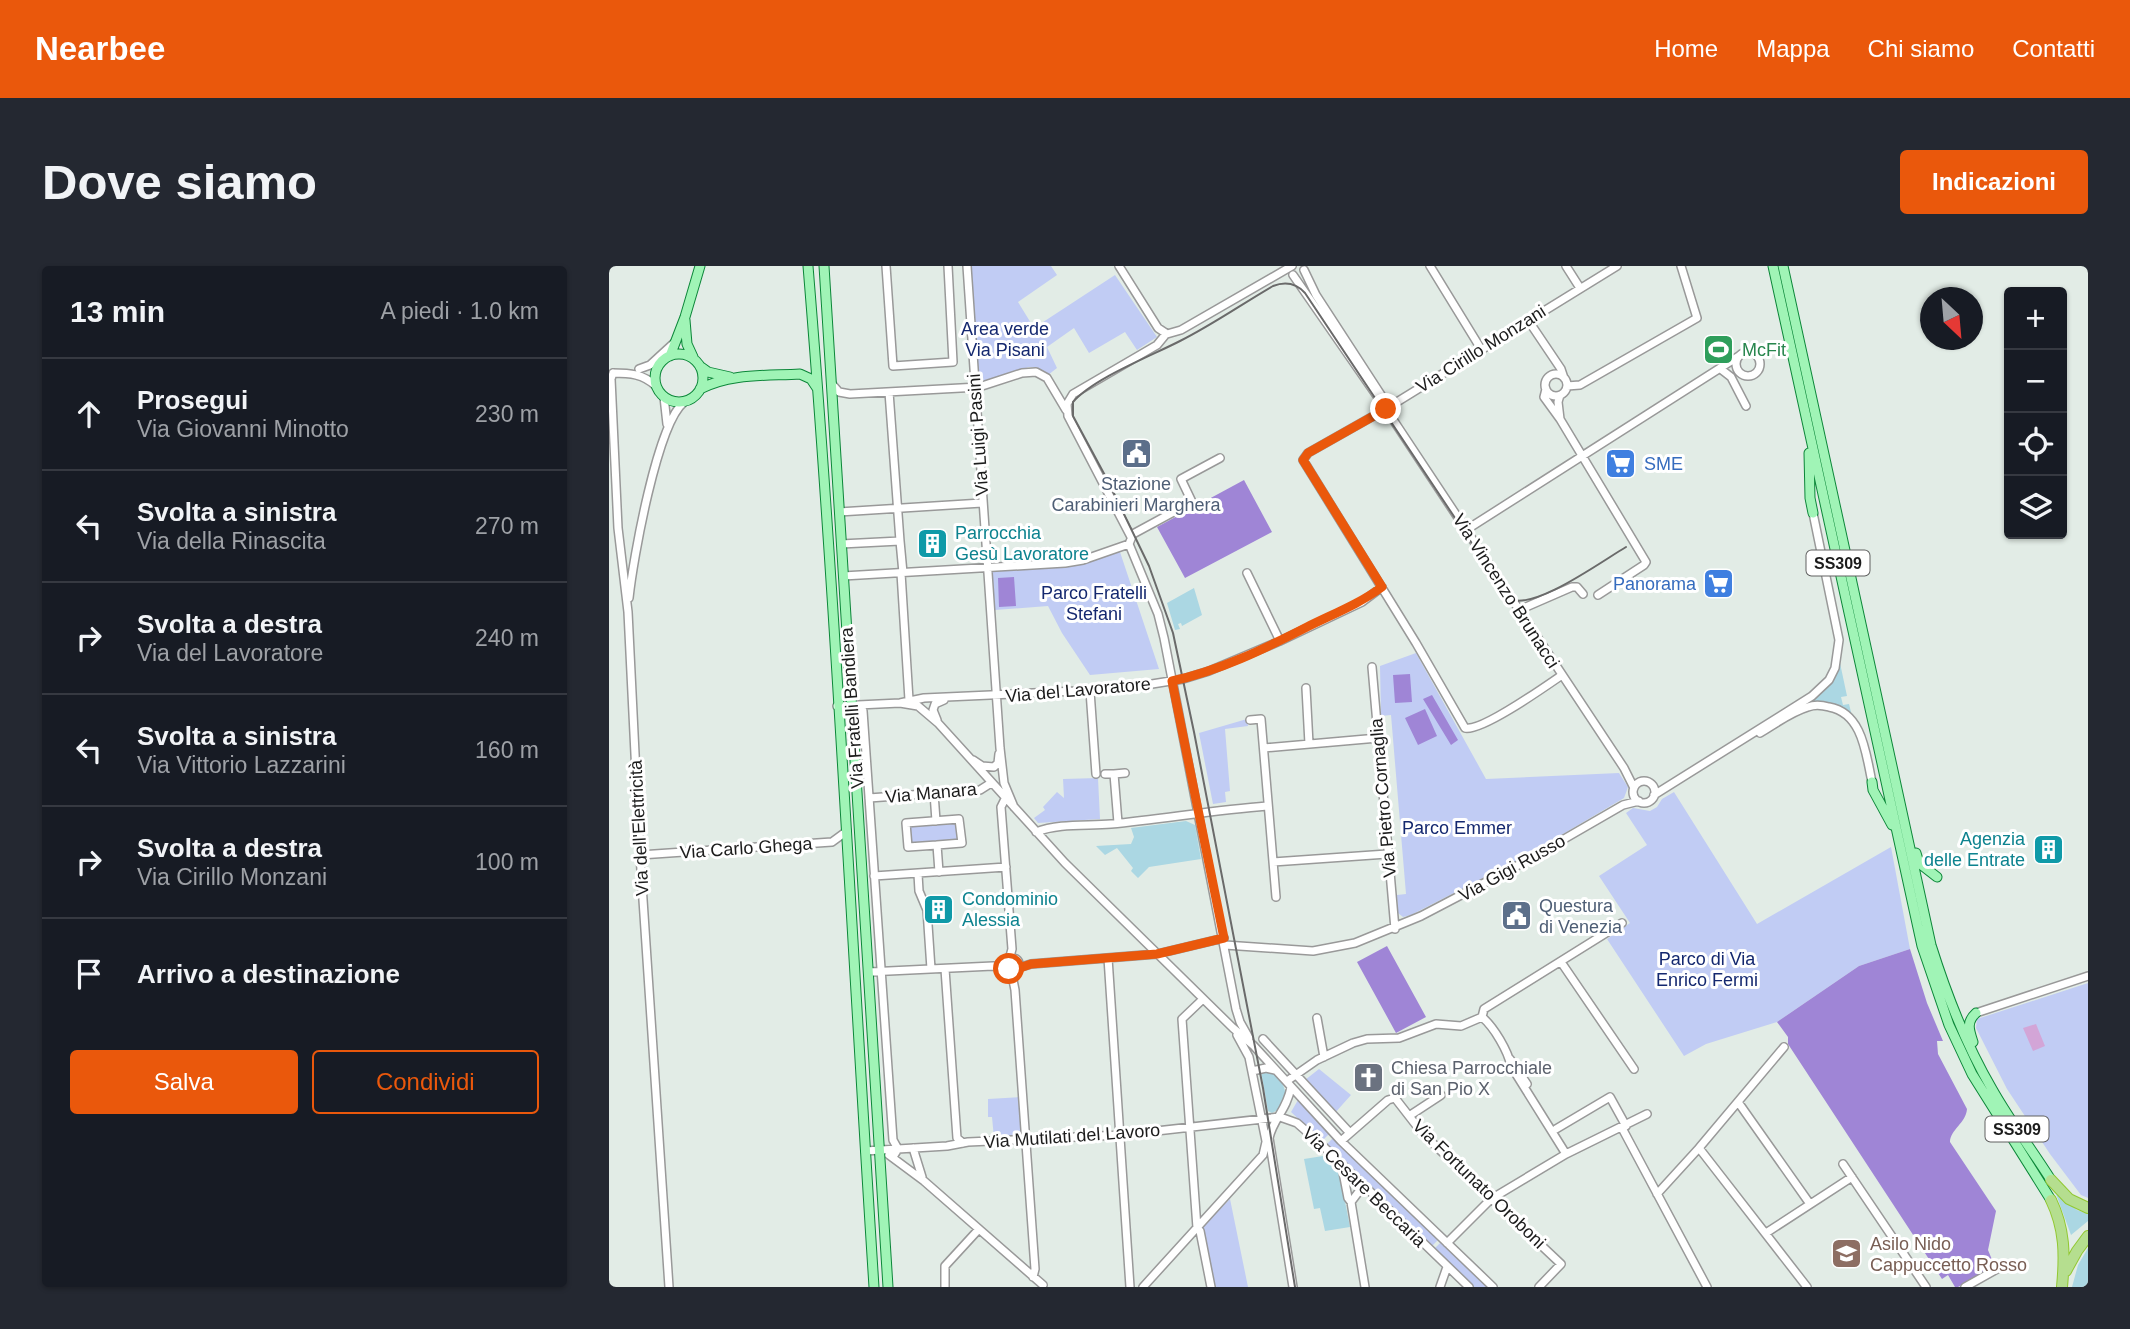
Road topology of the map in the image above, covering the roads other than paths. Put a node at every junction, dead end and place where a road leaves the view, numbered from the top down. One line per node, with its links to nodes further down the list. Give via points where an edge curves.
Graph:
1 (700, 266): 17 (main road)
2 (808, 266): 27 (main road, Via Fratelli Bandiera)
3 (824, 266): 38 (main road, Via Fratelli Bandiera)
4 (886, 266): 5 (street, via 893,366 953,362)
5 (948, 266)
6 (967, 266): 41 (street, Via Luigi Pasini)
7 (1119, 266): 19 (street)
8 (1430, 266): 21 (street)
9 (1566, 266): 16 (street)
10 (1617, 266): 16 (street, Via Cirillo Monzani)
11 (1681, 266): 37 (street, via 1697,318 1580,385)
12 (1773, 266): 55 (main road, SS309)
13 (1783, 266): 122 (main road, SS309)
14 (1304, 268): 15 (street, via 1299,276); 51 (street, Via Vincenzo Brunacci, via 1312,289)
15 (1292, 270): 19 (street); 51 (street, Via Vincenzo Brunacci)
16 (1580, 288): 18 (street, Via Cirillo Monzani)
17 (685, 317): 20 (main road); 25 (main road, via 687,344)
18 (1528, 320): 21 (street, Via Cirillo Monzani); 22 (street)
19 (1166, 334): 47 (street, via 1157,345)
20 (676, 340): 23 (main road); 29 (street, via 655,361)
21 (1481, 349): 51 (street, Via Cirillo Monzani)
22 (1548, 351): 35 (street); 37 (street)
23 (670, 356): 25 (main road); 26 (main road)
24 (1739, 356): 30 (street); 33 (street, via 1736,363); 33 (street, via 1750,351 1760,360 1756,373)
25 (694, 359): 28 (main road)
26 (659, 365): 29 (street); 39 (main road)
27 (816, 366): 34 (main road); 44 (main road, Via Fratelli Bandiera)
28 (701, 368): 36 (main road); 42 (main road)
29 (639, 369): 32 (street)
30 (1718, 371): 33 (street); 40 (street, via 1731,377); 56 (street)
31 (611, 372): 32 (street); 74 (street, Via dell'Elettricità, via 618,528)
32 (630, 373): 39 (street)
33 (1741, 373): 40 (street); 40 (street, via 1745,404)
34 (800, 374): 36 (main road); 44 (main road, via 811,379)
35 (1551, 376): 37 (street, via 1557,374); 43 (street)
36 (731, 378): 42 (main road)
37 (1566, 382): 48 (street)
38 (832, 384): 46 (street, via 843,393); 60 (main road, Via Fratelli Bandiera)
39 (656, 386): 49 (main road)
40 (1735, 386)
41 (975, 387): 45 (street, via 1036,372); 46 (street); 58 (street, Via Luigi Pasini)
42 (700, 389): 50 (main road)
43 (1546, 389): 48 (street); 53 (street, via 1545,398)
44 (818, 390): 88 (main road, Via Fratelli Bandiera)
45 (1055, 390): 47 (street, via 1065,396); 52 (street)
46 (889, 392): 59 (street)
47 (1076, 393): 52 (street)
48 (1560, 395): 53 (street)
49 (664, 397): 50 (main road); 54 (street)
50 (684, 402): 54 (street)
51 (1386, 409): 62 (street, Via Vincenzo Brunacci); 70 (street, Via Cirillo Monzani, via 1303,460)
52 (1066, 410): 63 (street)
53 (1559, 419): 56 (street)
54 (667, 428): 74 (street)
55 (1809, 430): 61 (main road); 122 (main road, SS309)
56 (1582, 456): 62 (street); 72 (street, via 1646,562)
57 (1220, 458): 63 (street, via 1181,479 1192,502)
58 (982, 503): 59 (street); 66 (street, Via Luigi Pasini)
59 (899, 509): 60 (street); 64 (street)
60 (839, 512): 65 (main road, Via Fratelli Bandiera)
61 (1813, 513): 94 (street, via 1839,640 1835,668 1812,696)
62 (1466, 530): 73 (street, Via Vincenzo Brunacci)
63 (1131, 538): 66 (street, via 1083,560); 78 (street, via 1158,614)
64 (901, 541): 65 (street); 67 (street)
65 (841, 544): 69 (main road, Via Fratelli Bandiera)
66 (986, 568): 67 (street); 79 (street, Via Luigi Pasini)
67 (902, 573): 69 (street); 84 (street)
68 (1247, 573): 75 (street)
69 (843, 576): 87 (main road, Via Fratelli Bandiera)
70 (1382, 587): 75 (street, Via del Lavoratore); 77 (street, via 1465,728 1471,730 1500,715)
71 (1583, 594): 73 (street, via 1574,587)
72 (1598, 595)
73 (1519, 610): 77 (street, Via Vincenzo Brunacci)
74 (628, 612): 126 (street, Via dell'Elettricità)
75 (1280, 641): 78 (street, Via del Lavoratore)
76 (1372, 667): 93 (street, Via Pietro Cornaglia)
77 (1562, 675): 99 (street, Via Vincenzo Brunacci)
78 (1172, 681): 81 (street, Via del Lavoratore); 118 (street)
79 (995, 687): 82 (street, Via Luigi Pasini); 83 (street)
80 (1306, 688): 95 (street)
81 (1090, 691): 82 (street, Via del Lavoratore); 101 (street)
82 (996, 696): 83 (street, Via del Lavoratore); 90 (street)
83 (983, 697): 85 (street, Via del Lavoratore); 90 (street)
84 (909, 699): 85 (street, Via del Lavoratore); 86 (street, Via del Lavoratore)
85 (948, 699): 92 (street, via 935,704)
86 (900, 703): 87 (street, Via del Lavoratore); 92 (street, via 918,706)
87 (852, 705): 88 (street, Via del Lavoratore); 143 (main road, Via Fratelli Bandiera)
88 (838, 706): 121 (main road, Via Fratelli Bandiera)
89 (863, 711): 112 (street, Via Fratelli Bandiera)
90 (997, 712): 96 (street)
91 (1250, 720): 97 (street, via 1261,719)
92 (938, 723): 98 (street)
93 (1378, 738): 95 (street); 125 (street, Via Pietro Cornaglia)
94 (1740, 742): 105 (street, via 1808,707 1833,707 1856,725); 108 (street)
95 (1309, 744): 97 (street)
96 (1000, 748): 98 (street, via 994,767); 117 (street, via 1004,783)
97 (1264, 748): 116 (street)
98 (973, 760): 106 (street)
99 (1627, 772): 104 (street, Via Vincenzo Brunacci); 109 (street, Via Vincenzo Brunacci)
100 (1125, 773): 103 (street)
101 (1095, 774)
102 (1105, 774): 103 (street)
103 (1114, 774): 120 (street)
104 (1642, 781): 107 (street); 109 (street)
105 (1872, 782): 122 (main road)
106 (991, 783): 110 (street, Via Manara, via 980,790); 113 (street)
107 (1653, 784): 108 (street); 111 (street)
108 (1669, 785): 111 (street)
109 (1634, 790): 114 (street); 115 (street, Via Gigi Russo)
110 (934, 793): 112 (street, Via Manara); 119 (street)
111 (1654, 795): 114 (street, via 1650,801)
112 (869, 798): 131 (street, Via Fratelli Bandiera)
113 (1005, 799): 117 (street); 128 (street, via 1001,807)
114 (1639, 802): 115 (street, Via Gigi Russo)
115 (1623, 805): 135 (street, Via Gigi Russo)
116 (1267, 806): 118 (street); 127 (street)
117 (1016, 810): 123 (street)
118 (1203, 812): 120 (street); 136 (street)
119 (936, 821): 124 (street, via 959,819 962,843); 124 (street, via 906,823 908,847)
120 (1118, 823): 123 (street)
121 (847, 831): 126 (street, Via Carlo Ghega, via 832,842); 181 (main road, Via Fratelli Bandiera)
122 (1901, 831): 132 (main road, via 1911,836 1917,861); 160 (main road, SS309, via 1942,980); 193 (main road, SS309, via 1922,946 1949,1025 1984,1095)
123 (1036, 832): 137 (street)
124 (937, 845): 129 (street)
125 (1387, 854): 127 (street); 135 (street, Via Pietro Cornaglia)
126 (640, 855): 208 (street, Via dell'Elettricità)
127 (1273, 862): 133 (street)
128 (1006, 867): 129 (street); 140 (street)
129 (939, 872): 130 (street)
130 (918, 874): 131 (street); 141 (street)
131 (874, 876): 144 (street, Via Fratelli Bandiera)
132 (1937, 877)
133 (1276, 897)
134 (1622, 923): 139 (street)
135 (1397, 928): 136 (street, Via Gigi Russo, via 1320,951)
136 (1224, 941): 137 (street, Via Gigi Russo); 152 (street, via 1238,1017)
137 (1157, 954): 138 (street, Via Gigi Russo); 146 (street)
138 (1108, 958): 140 (street, Via Gigi Russo); 172 (street)
139 (1561, 962): 149 (street, via 1484,1009); 156 (street)
140 (1013, 965): 142 (street); 173 (street)
141 (931, 969): 142 (street); 144 (street)
142 (945, 969): 174 (street)
143 (868, 972): 144 (street); 180 (main road, Via Fratelli Bandiera)
144 (880, 972): 179 (street, Via Fratelli Bandiera, via 893,1140)
145 (2088, 976): 147 (street)
146 (1203, 999): 150 (street); 168 (street, via 1182,1019)
147 (1976, 1013): 160 (main road, via 1970,1018 1969,1032)
148 (1317, 1017): 154 (street)
149 (1482, 1017): 154 (street, via 1461,1026 1431,1025 1399,1038 1363,1040); 155 (street)
150 (1233, 1028): 152 (street); 157 (street)
151 (1263, 1039): 159 (street)
152 (1253, 1045): 158 (street, Via Cesare Beccaria)
153 (1784, 1047): 163 (street)
154 (1324, 1056): 159 (street)
155 (1509, 1059): 170 (street); 182 (street)
156 (1634, 1069)
157 (1252, 1071): 158 (street, via 1268,1068); 167 (street)
158 (1278, 1072): 161 (street, Via Cesare Beccaria)
159 (1297, 1074): 161 (street); 171 (street)
160 (1985, 1077): 189 (main road, SS309)
161 (1289, 1084): 166 (street, via 1288,1103); 175 (street, Via Cesare Beccaria)
162 (1441, 1095): 165 (street)
163 (1738, 1102): 178 (street); 195 (street)
164 (1647, 1114): 169 (street)
165 (1409, 1116): 171 (street, Via Fortunato Oroboni, via 1395,1098 1388,1100); 192 (street, Via Fortunato Oroboni)
166 (1280, 1117): 167 (street, Via Mutilati del Lavoro); 183 (street, via 1269,1135); 186 (street, Via Cesare Beccaria, via 1297,1123)
167 (1261, 1118): 168 (street, Via Mutilati del Lavoro); 176 (street)
168 (1189, 1127): 172 (street, Via Mutilati del Lavoro); 197 (street)
169 (1624, 1127): 170 (street, via 1610,1097); 182 (street); 191 (street)
170 (1556, 1129): 182 (street)
171 (1350, 1133): 175 (street, Via Fortunato Oroboni)
172 (1121, 1135): 173 (street, Via Mutilati del Lavoro); 212 (street)
173 (1026, 1140): 174 (street, Via Mutilati del Lavoro); 204 (street)
174 (960, 1141): 177 (street)
175 (1341, 1141): 201 (street, Via Cesare Beccaria)
176 (1266, 1142): 183 (street); 197 (street, via 1264,1153)
177 (913, 1148): 179 (street); 187 (street)
178 (1699, 1148): 191 (street); 199 (street)
179 (898, 1149): 180 (street); 184 (street)
180 (881, 1150): 181 (street); 184 (street); 210 (main road, Via Fratelli Bandiera)
181 (865, 1151): 209 (main road, Via Fratelli Bandiera)
182 (1568, 1153): 192 (street)
183 (1270, 1155): 215 (street)
184 (893, 1157): 187 (street)
185 (1843, 1164): 188 (street)
186 (1342, 1166): 190 (street, Via Cesare Beccaria); 194 (street)
187 (914, 1170): 198 (street)
188 (1852, 1177): 195 (street); 222 (street)
189 (2051, 1180): 196 (highway, SS309, via 2069,1199)
190 (1363, 1186): 194 (street); 202 (street, Via Cesare Beccaria)
191 (1657, 1194): 207 (street)
192 (1491, 1199): 201 (street); 220 (street, Via Fortunato Oroboni, via 1561,1264)
193 (2051, 1200): 205 (highway, SS309, via 2064,1240)
194 (1351, 1202): 216 (street)
195 (1810, 1204): 199 (street)
196 (2088, 1208)
197 (1197, 1227): 213 (street); 214 (street)
198 (979, 1230): 204 (street); 211 (street, via 945,1266)
199 (1766, 1233): 221 (street)
200 (2088, 1236): 205 (highway)
201 (1447, 1243): 219 (street, Via Cesare Beccaria)
202 (1447, 1267): 217 (street); 218 (street, Via Cesare Beccaria)
203 (1999, 1268): 223 (street)
204 (1033, 1276): 206 (street)
205 (2063, 1281)
206 (1044, 1286)
207 (1704, 1286)
208 (669, 1287)
209 (874, 1287)
210 (888, 1287)
211 (946, 1287)
212 (1130, 1287)
213 (1143, 1287)
214 (1211, 1287)
215 (1293, 1287)
216 (1365, 1287)
217 (1440, 1287)
218 (1469, 1287)
219 (1493, 1287)
220 (1539, 1287)
221 (1807, 1287)
222 (1926, 1287)
223 (1965, 1287)

